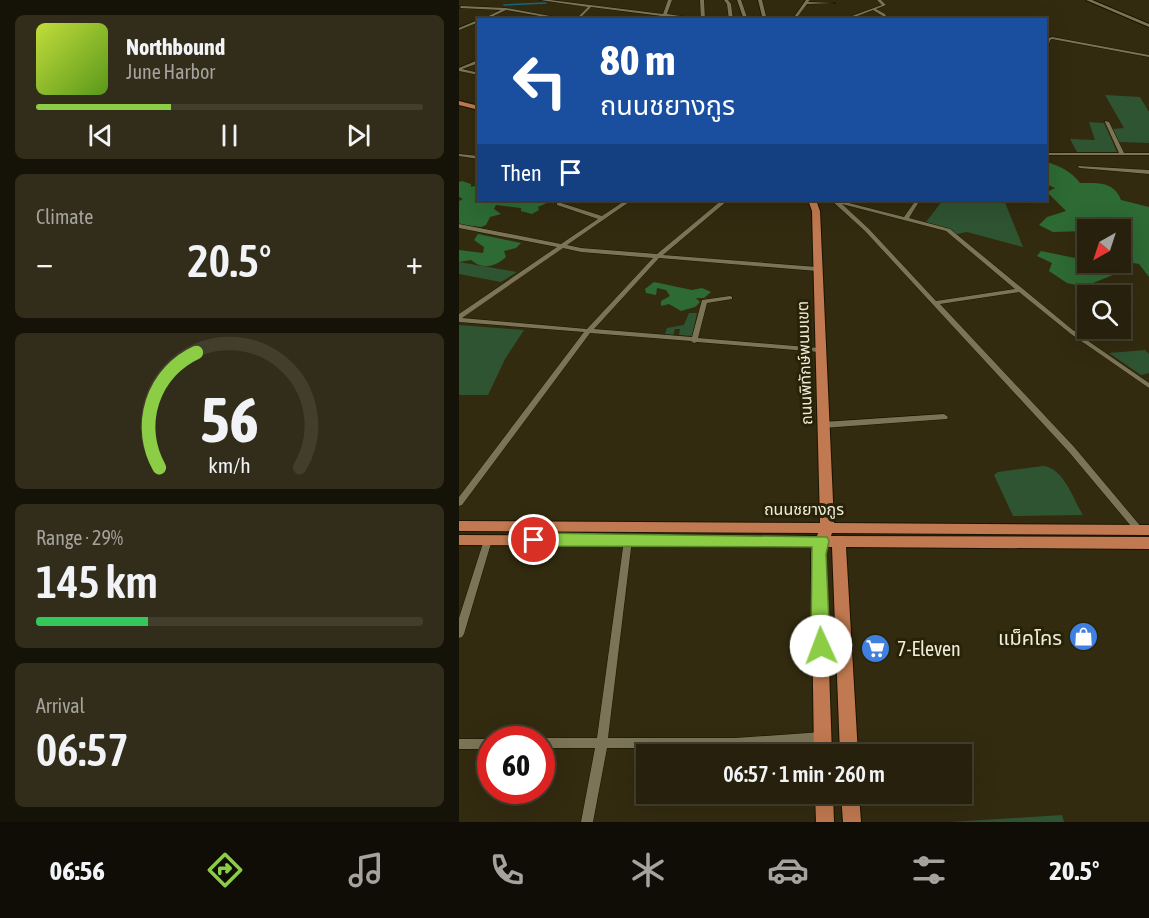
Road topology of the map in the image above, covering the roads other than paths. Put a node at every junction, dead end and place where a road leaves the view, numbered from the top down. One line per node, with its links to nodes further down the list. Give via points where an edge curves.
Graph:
1 (542, 0): 10 (street)
2 (670, 0): 18 (street)
3 (702, 0): 23 (street)
4 (726, 0): 24 (street)
5 (739, 0): 25 (street)
6 (760, 0): 26 (street)
7 (879, 0): 17 (street, via 884,5)
8 (1088, 0): 31 (main road)
9 (1096, 0): 31 (main road)
10 (560, 1): 14 (street)
11 (808, 1): 13 (street); 27 (street)
12 (477, 2): 15 (street)
13 (834, 3)
14 (590, 6): 18 (street); 21 (street)
15 (460, 7): 16 (street)
16 (507, 9): 19 (street); 20 (street)
17 (873, 9): 28 (street); 29 (street)
18 (665, 14): 22 (street)
19 (485, 18)
20 (559, 18)
21 (578, 18)
22 (696, 18)
23 (704, 18)
24 (730, 18)
25 (745, 18)
26 (764, 18)
27 (795, 18)
28 (848, 18)
29 (885, 18)
30 (477, 21): 32 (street)
31 (1149, 24)
32 (459, 29)
33 (1047, 44): 34 (street, via 1053,38)
34 (1149, 56)
35 (477, 62): 36 (street)
36 (459, 69): 37 (street)
37 (477, 74)
38 (459, 103): 39 (main road)
39 (477, 108)
40 (1107, 122): 42 (street)
41 (1047, 154): 42 (street)
42 (1122, 154): 43 (street)
43 (1149, 154)
44 (459, 155): 45 (street)
45 (477, 158)
46 (1080, 167): 47 (street)
47 (1149, 172)
48 (628, 201): 54 (street)
49 (724, 201): 58 (street)
50 (812, 201): 59 (main road, ถนนพิทักษ์พนมเขต)
51 (835, 201): 55 (street); 62 (street)
52 (917, 201): 55 (street)
53 (559, 204): 54 (street)
54 (602, 218): 57 (street)
55 (906, 218): 60 (street, via 948,230)
56 (459, 226): 57 (street)
57 (559, 247): 58 (street); 63 (street)
58 (657, 256): 59 (street); 64 (street)
59 (817, 269): 68 (main road, ถนนพิทักษ์พนมเขต)
60 (1019, 290): 62 (street); 66 (street)
61 (730, 298): 67 (street, via 702,304)
62 (935, 303): 74 (street)
63 (459, 318): 64 (street)
64 (588, 331): 67 (street); 72 (street)
65 (1077, 332): 66 (street)
66 (1073, 333): 69 (street)
67 (694, 341): 68 (street)
68 (819, 350): 71 (main road, ถนนพิทักษ์พนมเขต)
69 (1149, 386)
70 (944, 417): 71 (street)
71 (823, 425): 75 (main road, ถนนพิทักษ์พนมเขต)
72 (459, 503)
73 (459, 526): 75 (main road, ถนนชยางกูร)
74 (1144, 530): 75 (main road, ถนนชยางกูร)
75 (824, 534): 78 (main road, ถนนชยางกูร); 79 (main road, ถนนชยางกูร); 87 (main road, ถนนพิทักษ์พนมเขต, via 818,554)
76 (459, 540): 77 (main road, ถนนชยางกูร)
77 (488, 540): 78 (main road, ถนนชยางกูร); 81 (street)
78 (628, 540): 83 (street)
79 (839, 541): 80 (main road, ถนนชยางกูร); 88 (main road)
80 (1149, 543)
81 (459, 634)
82 (555, 743): 83 (street)
83 (602, 743): 86 (street); 91 (street)
84 (459, 744): 85 (street)
85 (477, 744)
86 (779, 744)
87 (823, 744)
88 (849, 744)
89 (824, 804): 92 (main road)
90 (851, 804): 93 (main road)
91 (587, 822)
92 (825, 822)
93 (852, 822)

